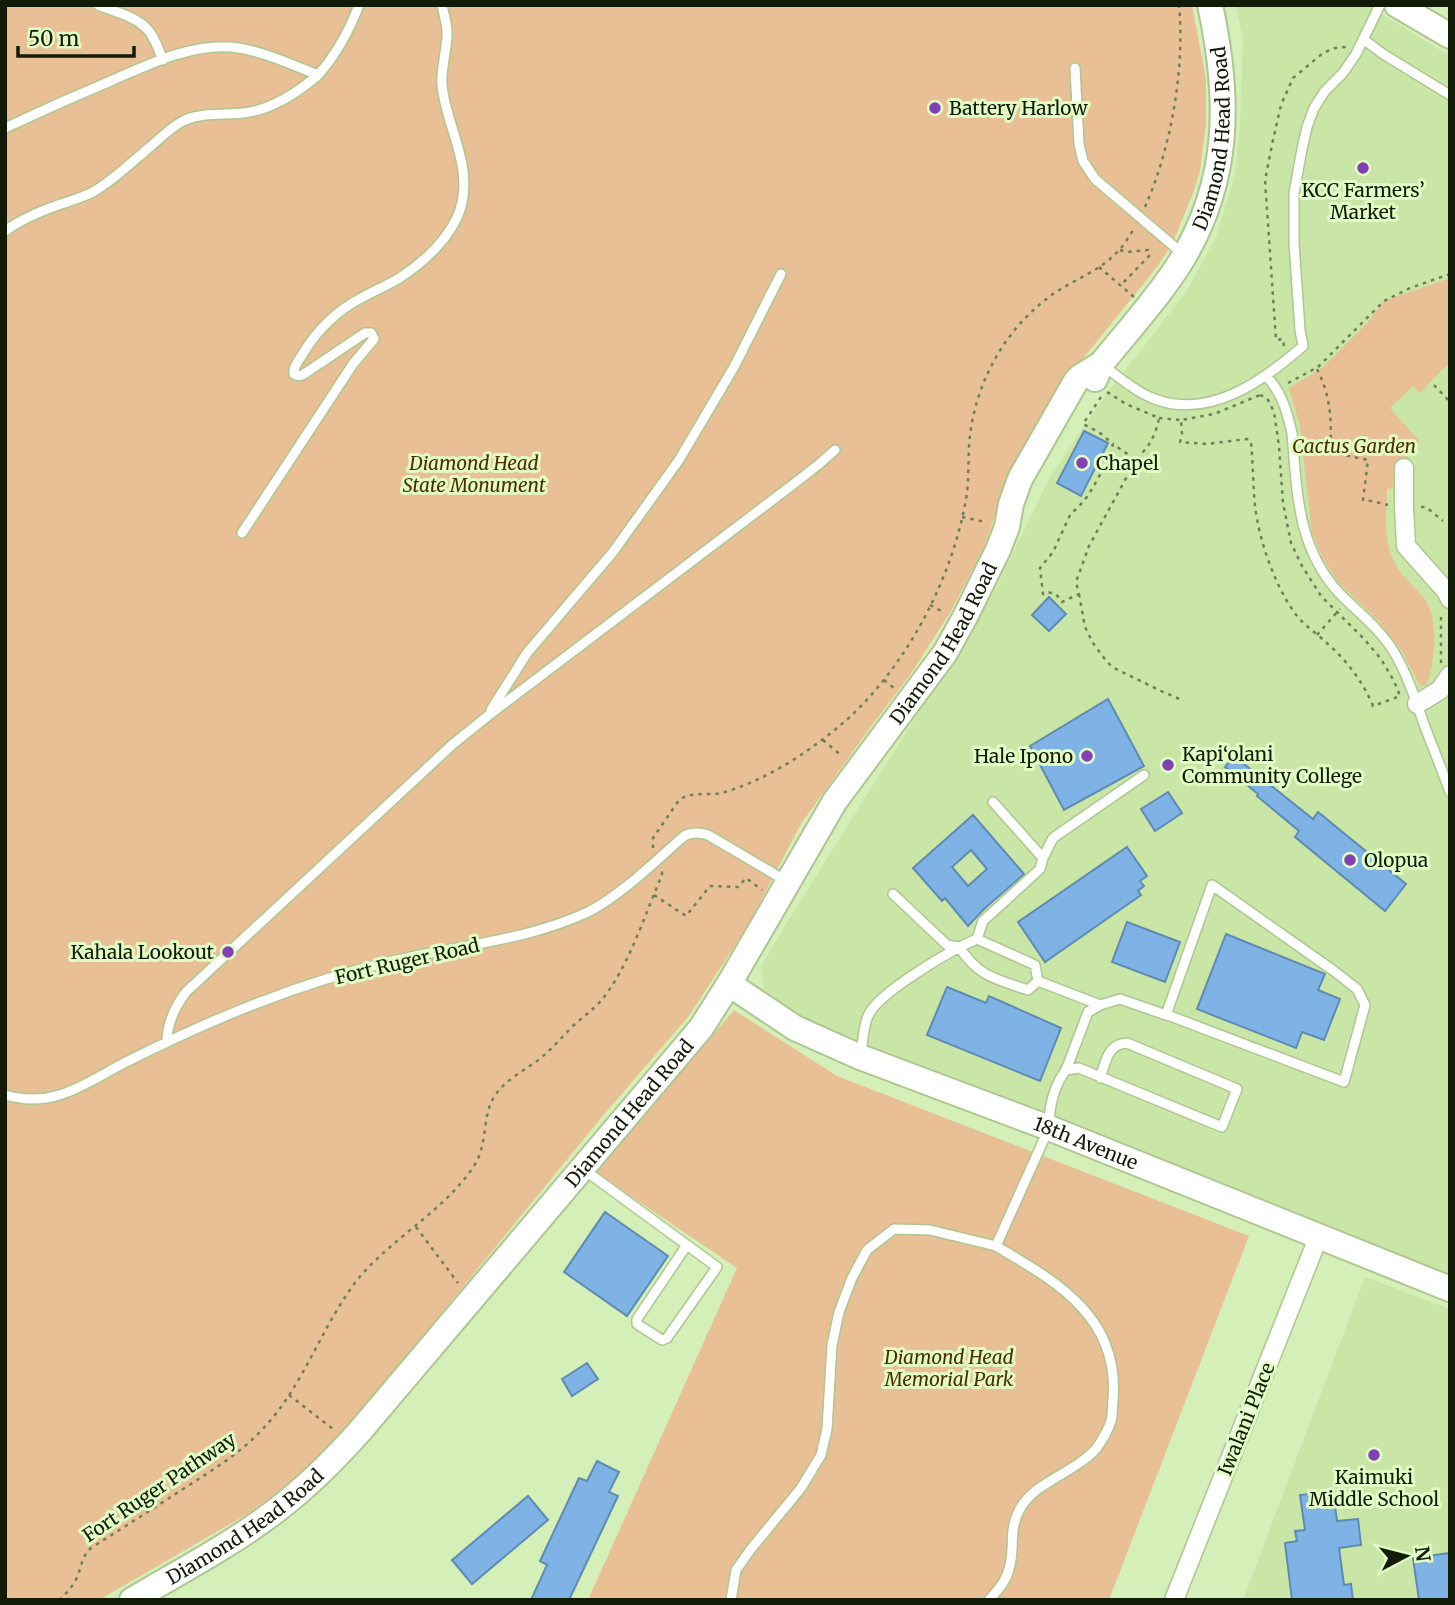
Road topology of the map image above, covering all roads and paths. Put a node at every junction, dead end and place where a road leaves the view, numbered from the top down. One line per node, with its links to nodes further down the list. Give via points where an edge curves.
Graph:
1 (98, 5): 10 (lane, via 145,27)
2 (359, 5): 12 (lane, via 336,53)
3 (442, 5): 38 (lane, via 447,26 442,85 464,169 459,210 438,246 394,282 342,310 309,344 294,367 297,376 365,333 374,339)
4 (1179, 5): 15 (path, via 1180,59 1170,128)
5 (1210, 5): 18 (street, Diamond Head Road, via 1223,77 1223,126 1210,199)
6 (1380, 5): 9 (lane)
7 (1397, 5): 8 (street)
8 (1450, 36)
9 (1363, 39): 13 (lane); 24 (lane, via 1343,73 1314,107 1307,127 1294,193 1303,346)
10 (163, 60): 12 (lane, via 205,47 233,47); 14 (lane)
11 (1075, 68): 15 (lane, via 1083,161 1095,179)
12 (318, 75): 16 (lane, via 265,108 187,119 102,186)
13 (1450, 94)
14 (5, 128)
15 (1140, 217): 17 (path); 18 (lane)
16 (5, 231)
17 (1120, 250): 19 (path); 19 (path, via 1147,250 1150,255 1120,286)
18 (1184, 256): 22 (street, Diamond Head Road)
19 (1099, 267): 35 (path, via 1038,306 1012,333 990,367 972,425)
20 (780, 274): 50 (lane, via 734,367 679,460 613,552 527,653)
21 (1450, 274): 23 (path, via 1384,301)
22 (1101, 364): 24 (lane, via 1151,398 1178,405 1229,396); 37 (street, Diamond Head Road, via 1076,382)
23 (1317, 368): 25 (path); 34 (path, via 1329,401 1331,452 1368,460 1363,500)
24 (1266, 376): 49 (lane, via 1276,386 1289,421 1301,522 1314,557 1340,593 1388,643)
25 (1287, 382)
26 (1434, 385): 27 (path)
27 (1450, 402)
28 (1159, 418): 29 (path); 30 (path, via 1105,391 1083,424); 32 (path, via 1156,433)
29 (1181, 420): 43 (path, via 1214,414 1260,395 1266,398 1277,427 1291,543 1312,584); 44 (path, via 1180,442 1251,442 1255,509 1267,555 1280,589 1298,617)
30 (1113, 444): 32 (path); 39 (path, via 1089,494 1070,515 1040,568 1043,594 1056,594 1062,601)
31 (835, 450): 50 (lane)
32 (1136, 460): 39 (path, via 1089,546 1076,582)
33 (1404, 468): 34 (street)
34 (1396, 506): 36 (path, via 1426,507); 40 (street, via 1406,546 1446,591)
35 (962, 517): 37 (path); 41 (path)
36 (1443, 520)
37 (998, 525): 59 (street, Diamond Head Road, via 982,584 945,653)
38 (242, 533)
39 (1079, 594): 48 (path, via 1085,627 1112,667)
40 (1445, 604): 45 (path, via 1441,618)
41 (930, 605): 42 (path); 46 (path)
42 (941, 611)
43 (1336, 612): 44 (path); 44 (path, via 1381,659 1400,696 1373,706 1352,669)
44 (1317, 635)
45 (1445, 672): 49 (street, via 1440,690)
46 (884, 680): 47 (path); 51 (path)
47 (894, 688)
48 (1184, 701)
49 (1417, 704): 54 (lane)
50 (489, 715): 68 (lane, via 186,992 170,1020)
51 (823, 739): 52 (path); 56 (path, via 790,762 723,793 683,797 653,838)
52 (841, 755)
53 (1144, 775): 57 (lane, via 1053,838)
54 (1450, 792)
55 (993, 802): 57 (lane)
56 (653, 849)
57 (1043, 858): 62 (lane, via 1041,869 983,921)
58 (661, 867): 61 (path, Fort Ruger Pathway)
59 (781, 877): 61 (path, via 762,890 746,878 738,887 710,886 686,916); 65 (street, Diamond Head Road); 68 (lane, Fort Ruger Road, via 708,835 689,834 614,895 581,914 500,940 397,960 313,983)
60 (893, 894): 63 (lane, via 947,945)
61 (654, 895): 75 (path, Fort Ruger Pathway, via 609,990 548,1052 495,1095 474,1167)
62 (977, 939): 63 (lane); 64 (lane, via 1035,965)
63 (959, 947): 64 (lane, via 986,975 1028,990); 69 (lane, via 875,1005)
64 (1038, 981): 66 (lane)
65 (729, 984): 69 (street, 18th Avenue, via 795,1028); 74 (street, Diamond Head Road, via 701,1028)
66 (1100, 1004): 67 (lane, via 1120,999); 70 (lane, via 1088,1012)
67 (1166, 1015): 67 (lane, via 1344,1082 1365,1005 1357,989 1212,885)
68 (167, 1042): 72 (lane, Fort Ruger Road, via 61,1096)
69 (860, 1057): 73 (street, 18th Avenue)
70 (1066, 1070): 71 (lane, via 1079,1068); 73 (lane, via 1049,1108)
71 (1100, 1078): 71 (lane, via 1222,1128 1237,1089 1127,1042 1111,1049)
72 (5, 1095)
73 (1049, 1128): 76 (street, 18th Avenue); 78 (lane)
74 (581, 1168): 77 (lane); 80 (street, Diamond Head Road)
75 (415, 1227): 80 (path); 81 (path, Fort Ruger Pathway, via 358,1279)
76 (1318, 1238): 79 (street, 18th Avenue); 87 (street, Iwalani Place)
77 (687, 1245): 77 (lane, via 717,1267 662,1340 637,1324 637,1319)
78 (996, 1246): 85 (lane, via 930,1230 894,1229 867,1250 839,1312 821,1455 801,1488 736,1570); 86 (lane, via 1044,1274 1094,1320 1108,1352 1114,1387 1111,1421 1098,1447 1079,1465 1038,1488 1022,1506 1012,1527 1010,1569)
79 (1450, 1289)
80 (471, 1299): 84 (street, Diamond Head Road, via 360,1431 302,1490 251,1529)
81 (288, 1395): 82 (path); 83 (path, Fort Ruger Pathway, via 262,1430 230,1459 91,1548 73,1584)
82 (331, 1428)
83 (59, 1600)
84 (132, 1600)
85 (731, 1600)
86 (989, 1600)
87 (1174, 1600)

